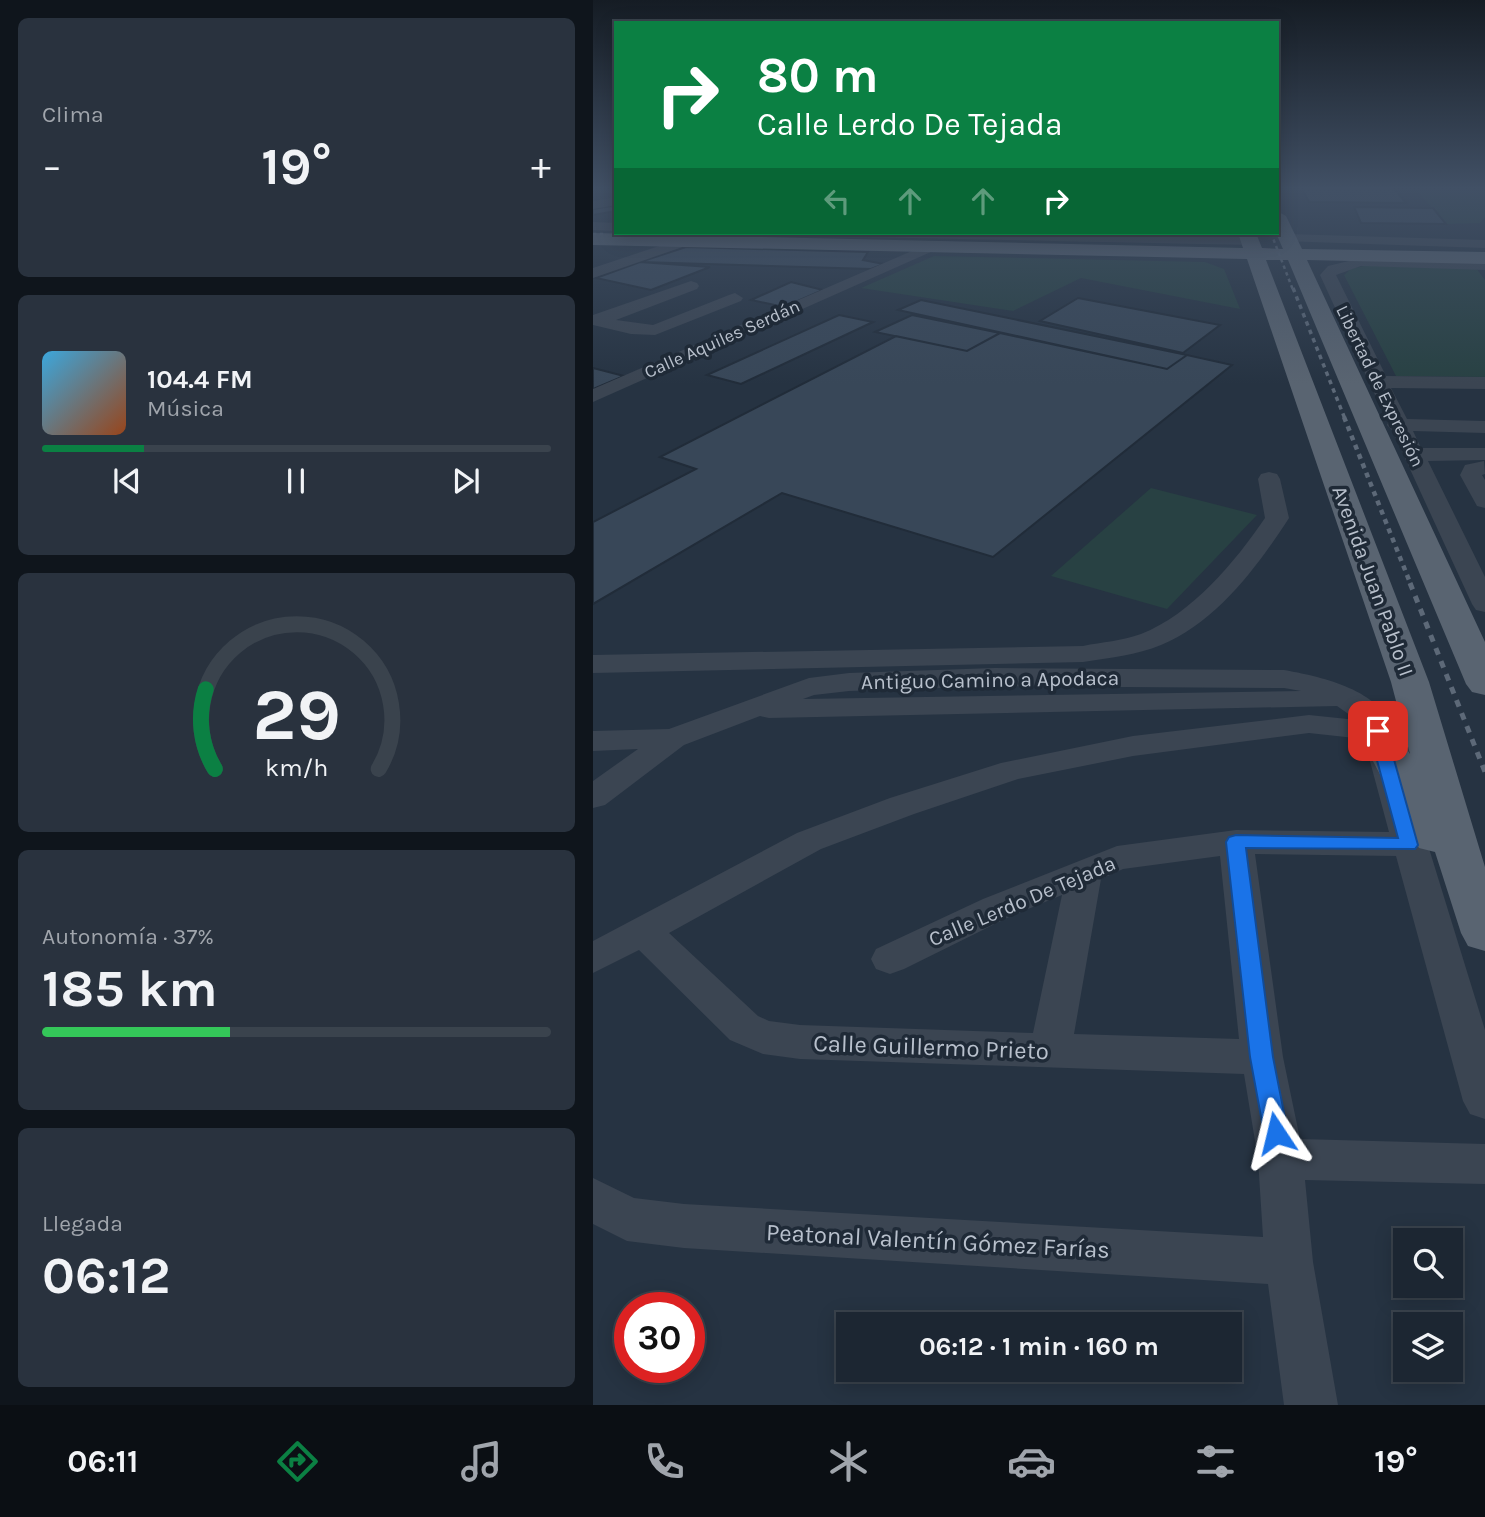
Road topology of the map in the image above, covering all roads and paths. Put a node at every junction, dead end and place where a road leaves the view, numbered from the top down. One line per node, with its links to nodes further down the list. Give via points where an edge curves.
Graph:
1 (658, 253): 10 (street)
2 (922, 253): 17 (street, Calle Aquiles Serdán)
3 (962, 253): 4 (main road)
4 (985, 253)
5 (1240, 253): 35 (main road, Avenida Juan Pablo II, via 1410,682)
6 (1294, 253): 14 (main road)
7 (1303, 253): 8 (main road)
8 (1485, 258)
9 (1485, 265): 20 (street, Libertad de Expresión, via 1361,262 1329,272 1332,288)
10 (595, 281)
11 (690, 286): 13 (street)
12 (735, 298): 13 (street, via 655,330)
13 (595, 320)
14 (1343, 357): 20 (main road); 27 (main road)
15 (1485, 383): 20 (street)
16 (1485, 390): 20 (street)
17 (593, 396)
18 (1439, 408): 19 (street)
19 (1485, 411)
20 (1394, 416): 21 (street); 22 (street); 23 (street); 27 (main road, via 1425,524); 28 (street, Libertad de Expresión)
21 (1485, 427)
22 (1485, 438)
23 (1485, 454)
24 (1484, 468): 26 (street, via 1471,475)
25 (1269, 479): 30 (street, via 1277,518 1259,547 1195,612 1162,635 1138,644 1083,654)
26 (1485, 500)
27 (1422, 544): 31 (main road)
28 (1476, 567): 29 (street, Libertad de Expresión)
29 (1485, 604)
30 (593, 664)
31 (1485, 684)
32 (1378, 731): 33 (street, via 1372,716 1347,699 748,710); 35 (street); 38 (street); 40 (main road, via 1445,855); 41 (street, via 1309,724 1258,729 1133,746 1012,770 809,841)
33 (673, 737): 34 (street); 36 (street)
34 (593, 741)
35 (1427, 747): 40 (main road, Avenida Juan Pablo II)
36 (593, 797)
37 (1236, 842): 38 (street, Calle Lerdo De Tejada); 39 (street, Calle Lerdo De Tejada, via 1117,859); 46 (street)
38 (1409, 845): 47 (street)
39 (1084, 872): 44 (street, Calle Lerdo De Tejada); 45 (street)
40 (1466, 881): 42 (main road, Avenida Juan Pablo II)
41 (643, 930): 43 (street); 45 (street, Calle Guillermo Prieto, via 744,1028 763,1037)
42 (1485, 933)
43 (593, 958)
44 (890, 959)
45 (1050, 1052): 46 (street, Calle Guillermo Prieto)
46 (1261, 1057): 48 (street)
47 (1485, 1101)
48 (1281, 1159): 49 (street); 51 (street)
49 (1485, 1164)
50 (593, 1199): 51 (street, Peatonal Valentín Gómez Farías, via 627,1219 684,1226)
51 (1289, 1262): 52 (street)
52 (1311, 1405)

